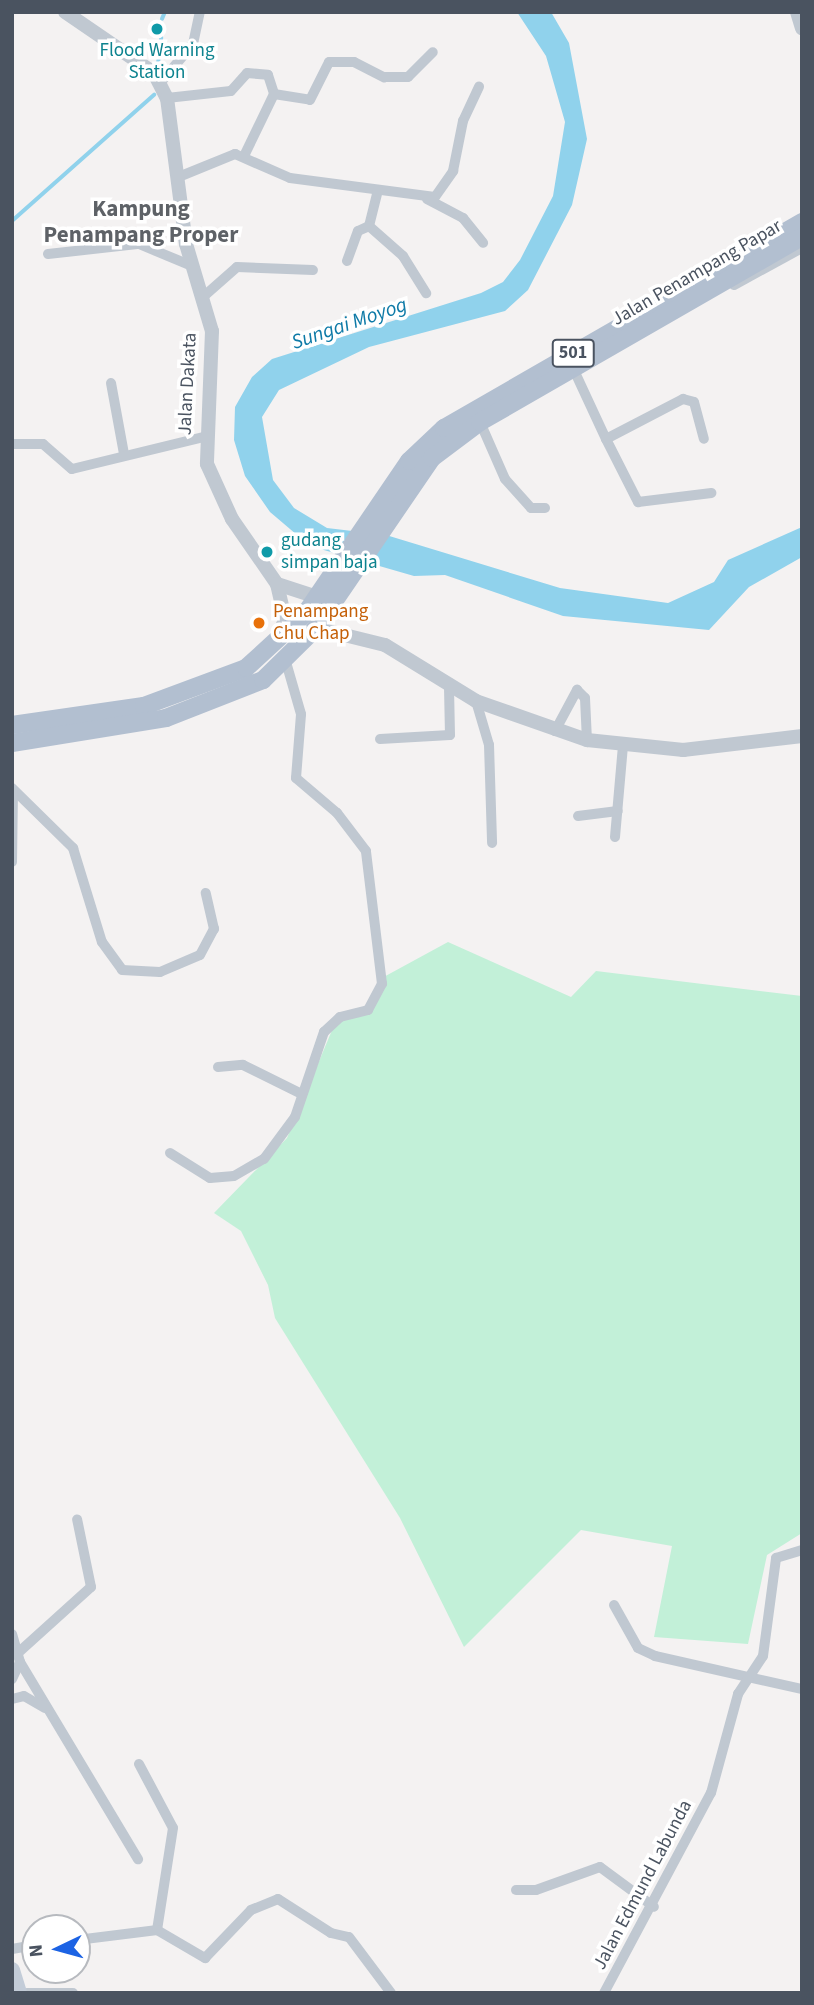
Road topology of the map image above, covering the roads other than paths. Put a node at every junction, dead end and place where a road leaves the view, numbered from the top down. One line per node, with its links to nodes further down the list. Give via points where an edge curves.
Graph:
1 (65, 12): 6 (street)
2 (200, 12): 6 (street, via 194,44)
3 (797, 12): 4 (street)
4 (802, 29)
5 (433, 52): 8 (street, via 408,77 384,77 354,62 329,62 310,100)
6 (161, 82): 9 (street, Jalan Dakata)
7 (479, 86): 13 (street, via 448,183)
8 (274, 94): 9 (street, via 268,75 254,72 236,89); 10 (street)
9 (167, 98): 11 (street, Jalan Dakata)
10 (244, 156): 11 (street, via 220,155 204,170); 12 (street, via 290,178)
11 (176, 178): 20 (street, Jalan Dakata)
12 (378, 190): 13 (street); 14 (street)
13 (427, 199): 16 (street, via 463,218)
14 (369, 226): 19 (street, via 358,231); 23 (street, via 403,256)
15 (801, 226): 22 (main road, Jalan Penampang Papar / 501); 35 (main road, Jalan Penampang Papar / 501, via 444,428 414,455)
16 (483, 243)
17 (802, 248): 22 (street, via 732,286)
18 (48, 254): 20 (street, via 139,244)
19 (347, 261)
20 (192, 266): 24 (street, Jalan Dakata)
21 (313, 270): 24 (street, via 237,267)
22 (713, 289): 25 (main road, Jalan Penampang Papar / 501)
23 (426, 293)
24 (203, 297): 28 (street, Jalan Dakata, via 212,341)
25 (573, 368): 27 (main road, Jalan Penampang Papar / 501); 29 (street)
26 (111, 383): 32 (street)
27 (480, 422): 34 (street, via 505,479 531,508); 35 (main road, Jalan Penampang Papar / 501, via 432,458)
28 (203, 437): 32 (street); 36 (street, Jalan Dakata, via 214,485)
29 (606, 439): 30 (street, via 683,400 694,402); 33 (street, via 638,502)
30 (704, 439)
31 (12, 444): 32 (street, via 43,444 72,469)
32 (124, 454)
33 (712, 493)
34 (545, 508)
35 (378, 517): 37 (main road, Jalan Penampang Papar / 501); 38 (main road, Jalan Penampang Papar / 501)
36 (277, 584): 37 (street); 39 (street, Jalan Dakata, via 285,620)
37 (317, 597): 39 (main road, Jalan Penampang Papar / 501)
38 (316, 628): 40 (main road, Jalan Penampang Papar / 501); 41 (street, via 385,645)
39 (274, 648): 43 (main road, Jalan Penampang Papar / 501, via 218,684 184,696)
40 (286, 662): 48 (main road, Jalan Penampang Papar / 501, via 235,696 194,711); 58 (street, via 301,714 296,778 337,813 366,851 383,976 373,1005 340,1017 324,1032)
41 (449, 687): 42 (street); 46 (street, via 450,735)
42 (476, 701): 44 (street); 54 (street, via 489,745)
43 (12, 725)
44 (555, 730): 47 (street); 47 (street, via 577,690 585,698)
45 (802, 736): 49 (street, via 683,750)
46 (380, 739)
47 (587, 740): 49 (street)
48 (12, 743)
49 (623, 746): 51 (street)
50 (13, 790): 55 (street); 56 (street, via 73,848 102,942 122,970 160,972 200,955 214,929)
51 (618, 811): 52 (street); 53 (street)
52 (578, 816)
53 (615, 837)
54 (492, 843)
55 (12, 862)
56 (206, 893)
57 (218, 1068): 58 (street, via 243,1065)
58 (302, 1094): 59 (street, via 280,1144 234,1176 202,1176)
59 (170, 1153)
60 (77, 1519): 64 (street, via 91,1587)
61 (802, 1550): 65 (street, Jalan Edmund Labunda, via 780,1554 771,1569 767,1634)
62 (614, 1605): 65 (street, via 638,1648)
63 (12, 1634): 64 (street)
64 (20, 1657): 66 (street); 69 (street)
65 (752, 1676): 67 (street); 73 (street, Jalan Edmund Labunda, via 729,1716 711,1793)
66 (12, 1679)
67 (802, 1689)
68 (12, 1699): 69 (street, via 24,1696)
69 (47, 1710): 71 (street)
70 (139, 1764): 74 (street, via 173,1828)
71 (138, 1859)
72 (516, 1890): 73 (street, via 536,1890 600,1867)
73 (654, 1908): 81 (street, Jalan Edmund Labunda)
74 (157, 1930): 75 (street); 80 (street, via 205,1958 251,1910 278,1899 331,1933 349,1937)
75 (91, 1938)
76 (12, 1969): 77 (main road)
77 (19, 1993)
78 (27, 1993): 79 (street)
79 (73, 1993)
80 (391, 1993)
81 (604, 1993)

